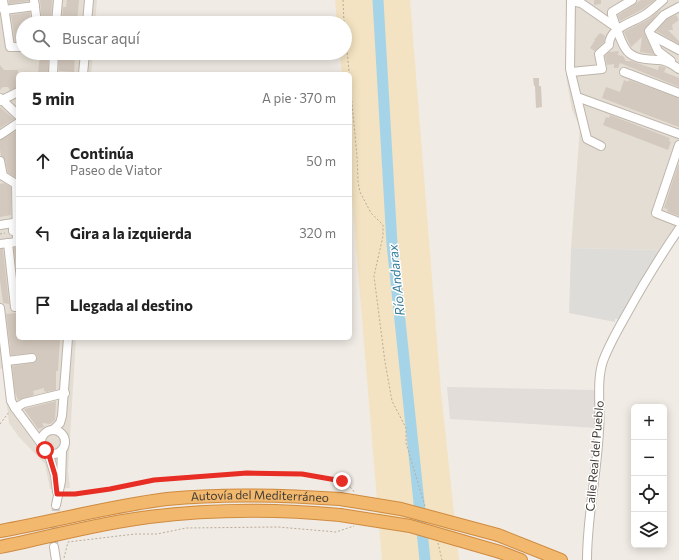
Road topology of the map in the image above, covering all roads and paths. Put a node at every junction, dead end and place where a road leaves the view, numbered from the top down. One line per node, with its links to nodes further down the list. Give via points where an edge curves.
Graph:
1 (3, 0): 10 (street)
2 (58, 0): 12 (street)
3 (88, 0): 13 (street)
4 (343, 0): 14 (path)
5 (571, 0): 15 (street, via 581,3); 27 (street)
6 (632, 0): 15 (street, via 612,12)
7 (663, 0): 15 (street, via 645,14)
8 (35, 3): 10 (street); 11 (street)
9 (679, 7): 16 (street, via 664,15 649,31)
10 (4, 10): 17 (street, via 10,47)
11 (37, 16)
12 (57, 16)
13 (87, 16)
14 (344, 16)
15 (618, 29): 22 (street, via 625,49 634,56); 27 (street, via 609,39 609,45 600,54 602,69)
16 (650, 35): 18 (street); 22 (street, via 658,51 668,58)
17 (16, 47)
18 (679, 50)
19 (54, 60): 24 (street)
20 (84, 60): 25 (street)
21 (348, 60): 26 (path)
22 (671, 64): 23 (street)
23 (679, 69)
24 (53, 72)
25 (83, 72)
26 (349, 72)
27 (571, 72): 31 (street)
28 (624, 72): 30 (street)
29 (16, 93): 32 (street)
30 (679, 93)
31 (577, 97): 36 (street); 39 (street, via 587,139)
32 (1, 100): 34 (street)
33 (352, 103): 69 (path, via 360,192 371,213 383,225 374,276 392,401 406,428 406,443)
34 (16, 113)
35 (16, 124): 37 (street)
36 (679, 134)
37 (0, 135)
38 (679, 145): 44 (street, via 656,213)
39 (601, 146)
40 (0, 161): 41 (street)
41 (2, 176): 42 (street, via 16,184)
42 (16, 219): 43 (street)
43 (0, 221)
44 (679, 222)
45 (0, 225): 47 (street, via 13,223 14,238)
46 (679, 229): 80 (street, Calle Real del Pueblo, via 650,271 602,366 599,383 599,431 587,531)
47 (0, 239)
48 (16, 242): 49 (street)
49 (4, 243): 50 (street)
50 (15, 274): 51 (street)
51 (16, 290)
52 (16, 306): 53 (street)
53 (0, 308): 56 (street)
54 (68, 340): 57 (street)
55 (32, 358): 56 (street)
56 (5, 364): 58 (street)
57 (65, 395): 58 (street, via 24,403); 60 (street, via 60,423); 62 (street)
58 (15, 408): 59 (path); 61 (street)
59 (0, 424)
60 (50, 431): 61 (street); 62 (street); 63 (street)
61 (35, 433): 63 (street)
62 (64, 435): 64 (street, via 65,443)
63 (42, 443): 65 (street)
64 (62, 450): 65 (street, via 56,454); 66 (street, via 61,482)
65 (48, 452): 66 (street, via 55,475)
66 (57, 494): 67 (path, via 110,489 154,480 247,473 302,474 342,481 352,488); 68 (street)
67 (355, 496)
68 (56, 505)
69 (426, 510)
70 (355, 526): 76 (path, via 336,532 278,527 186,528 157,534 68,542)
71 (0, 531): 79 (highway, Autovía del Mediterráneo, bridge, via 167,499 264,495 340,499 401,509 498,535)
72 (436, 540): 77 (path)
73 (0, 547): 78 (highway, Autovía del Mediterráneo, bridge, via 125,521 194,513 277,510 340,515 410,526)
74 (54, 547): 75 (street)
75 (56, 560)
76 (63, 560)
77 (442, 560)
78 (521, 560)
79 (562, 560)
80 (587, 560)

